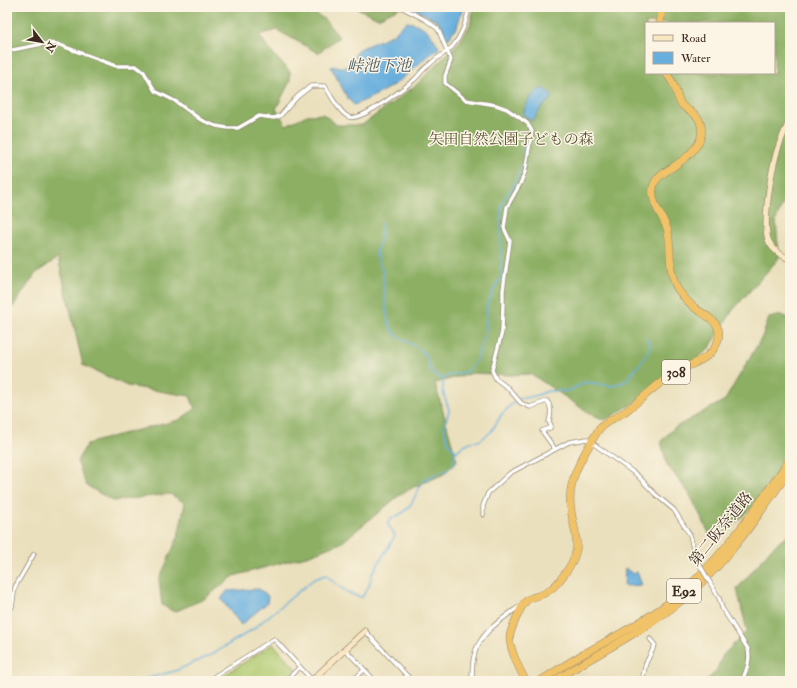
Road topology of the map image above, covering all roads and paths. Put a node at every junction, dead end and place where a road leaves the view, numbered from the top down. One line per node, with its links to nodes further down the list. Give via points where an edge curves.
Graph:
1 (401, 7): 6 (street, via 438,29)
2 (469, 7): 6 (street, via 460,34)
3 (663, 7): 4 (highway)
4 (660, 22)
5 (7, 50): 6 (street, via 48,43 57,44 116,66 136,66 144,72 155,91 175,101 201,120 216,126 238,128 259,116 280,116 297,97 312,86 325,86 342,112 355,118 396,94)
6 (447, 50): 11 (street, via 451,60 445,83 466,100 507,109 527,123 532,131 525,172 507,207 504,228 510,241 502,290 502,332 492,370 496,379 508,388 521,404 530,407 547,401 550,405 551,425 542,431)
7 (667, 74): 10 (highway, 308, via 681,104 700,120 701,138 682,160 657,178 654,198 670,240 674,283 690,304 713,320 718,329 718,339 714,349 701,360 676,372 626,411 606,422)
8 (790, 120): 9 (street, via 774,163 765,225 768,241 780,254)
9 (790, 259)
10 (591, 442): 11 (street, via 569,442); 16 (highway, 308, via 578,465 570,492 576,551 557,585); 38 (street, bridge, via 637,475 674,510 690,535 695,557 750,654)
11 (555, 450): 14 (street, via 510,472 488,493)
12 (790, 459): 21 (highway, 第二阪奈道路 / E92, via 742,528 699,577 668,604 632,628)
13 (790, 470): 22 (highway, 第二阪奈道路 / E92, via 742,538 703,582 654,622)
14 (482, 515)
15 (34, 554): 17 (street, via 15,587 12,607)
16 (522, 605): 25 (highway, via 510,635 510,645); 32 (street, via 495,623 479,643 474,654)
17 (7, 612)
18 (365, 631): 20 (street); 31 (street)
19 (650, 639): 37 (street, via 655,645 646,663)
20 (345, 649): 24 (street); 28 (street)
21 (588, 651): 33 (highway); 34 (highway, 第二阪奈道路 / E92)
22 (593, 658): 35 (highway, 第二阪奈道路 / E92); 36 (highway)
23 (300, 667): 26 (street, via 274,640); 27 (street); 28 (street)
24 (364, 670): 29 (street); 30 (street)
25 (524, 678)
26 (207, 681)
27 (285, 681)
28 (312, 681)
29 (352, 681)
30 (375, 681)
31 (412, 681)
32 (472, 681)
33 (531, 681)
34 (540, 681)
35 (554, 681)
36 (560, 681)
37 (642, 681)
38 (742, 681)

